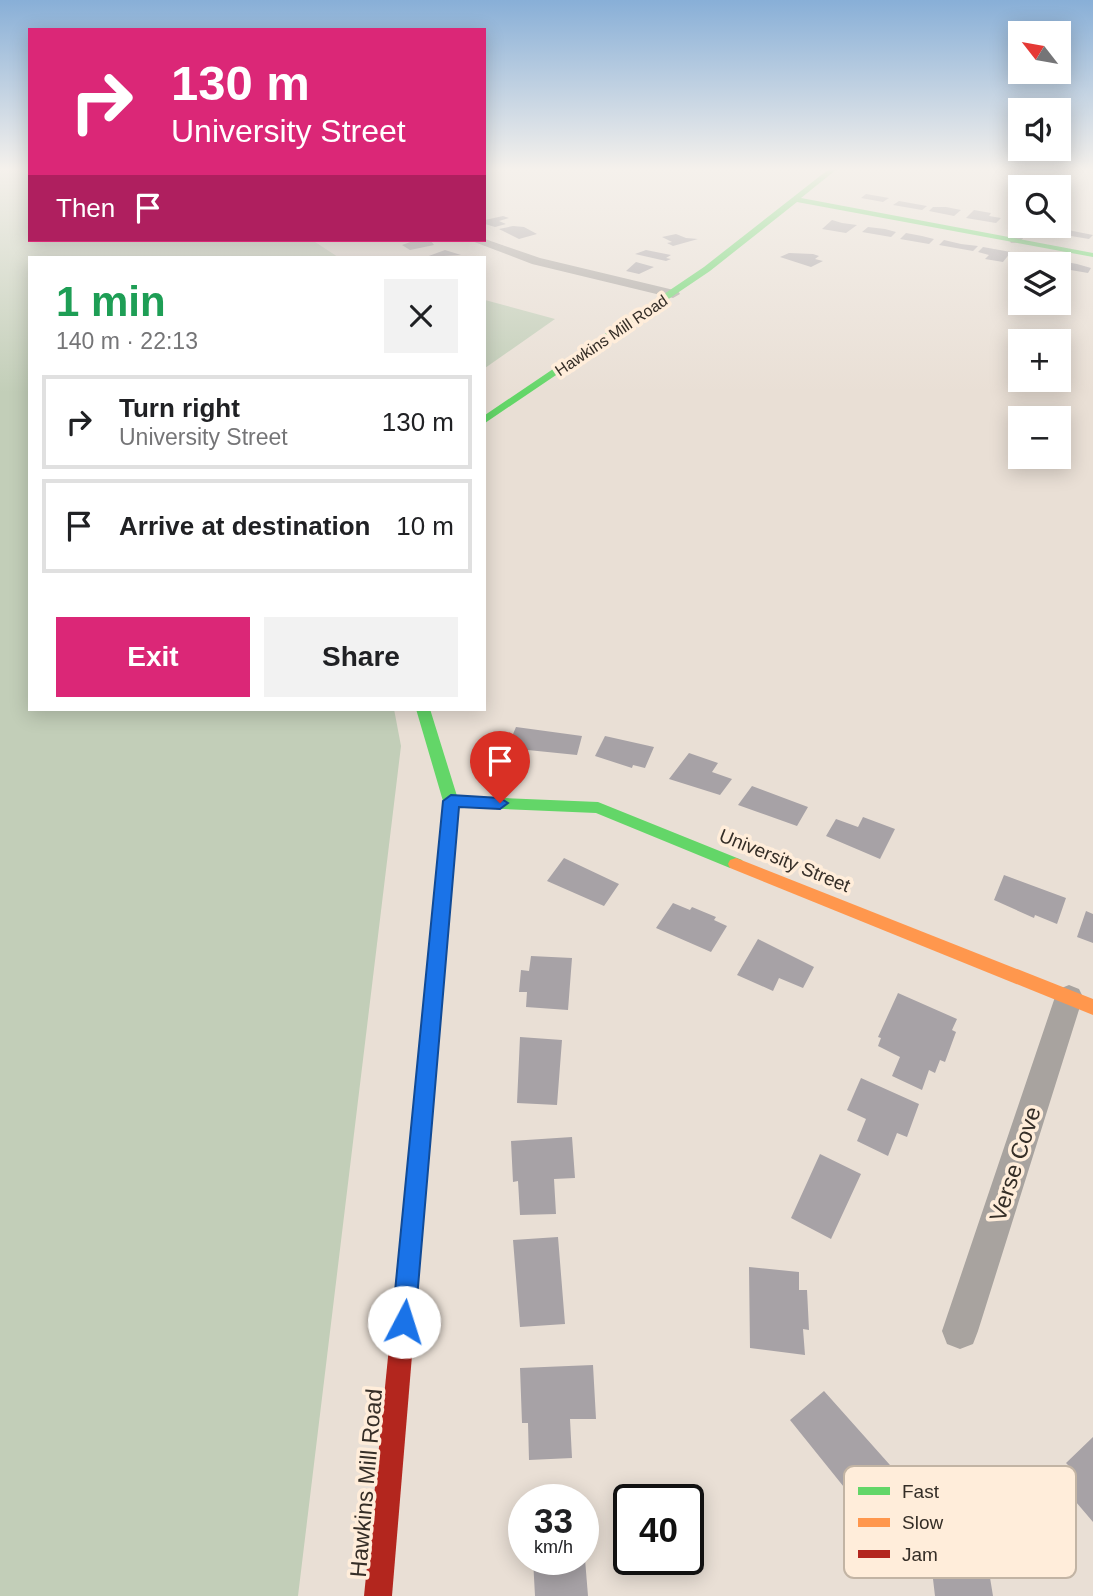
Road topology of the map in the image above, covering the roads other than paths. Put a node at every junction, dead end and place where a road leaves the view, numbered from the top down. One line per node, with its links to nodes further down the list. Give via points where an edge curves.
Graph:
1 (485, 243): 5 (street, via 536,261)
2 (741, 243): 5 (street, Hawkins Mill Road)
3 (1033, 243): 4 (street)
4 (1093, 255)
5 (673, 294): 6 (street, Hawkins Mill Road)
6 (486, 419)
7 (424, 711): 8 (street, Hawkins Mill Road)
8 (451, 801): 9 (street, University Street, via 597,808); 11 (street, Hawkins Mill Road)
9 (1081, 1002): 10 (street, Verse Cove)
10 (960, 1331)
11 (378, 1596)

